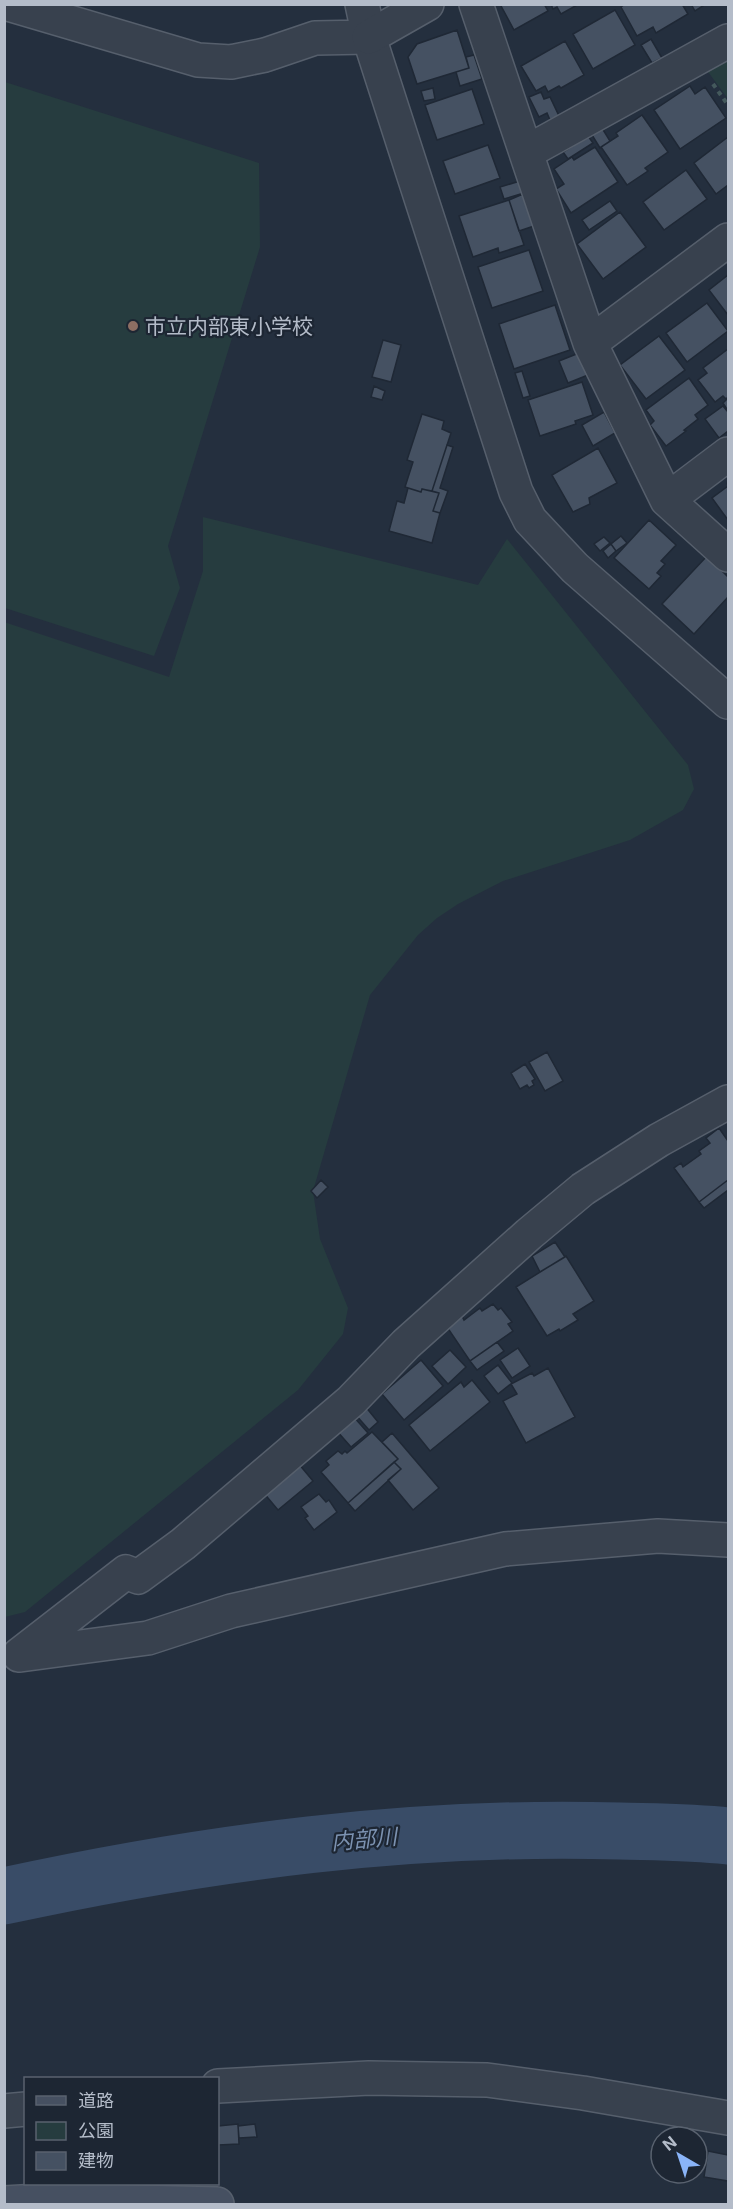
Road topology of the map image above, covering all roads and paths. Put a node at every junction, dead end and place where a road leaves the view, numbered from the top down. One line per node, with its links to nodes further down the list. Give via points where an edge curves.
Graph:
1 (8, 4): 5 (street, via 198,60 231,62 315,38)
2 (362, 4): 5 (street)
3 (428, 4): 5 (street)
4 (476, 4): 7 (street)
5 (369, 37): 13 (street, via 516,492 530,520 575,568)
6 (729, 41): 7 (street)
7 (527, 152): 9 (street)
8 (729, 240): 9 (street)
9 (590, 343): 11 (street)
10 (729, 454): 11 (street)
11 (667, 500): 12 (street)
12 (729, 555)
13 (729, 702)
14 (729, 1102): 16 (street, via 583,1189 406,1344 351,1401 183,1544 138,1576 126,1572)
15 (729, 1540): 16 (street, via 658,1536 505,1549 231,1611 148,1638)
16 (12, 1657)
17 (219, 2086): 20 (street, via 369,2078 487,2080)
18 (24, 2109): 19 (street)
19 (4, 2111)
20 (729, 2118)
21 (57, 2202): 22 (main road); 23 (main road)
22 (4, 2204)
23 (217, 2205)

